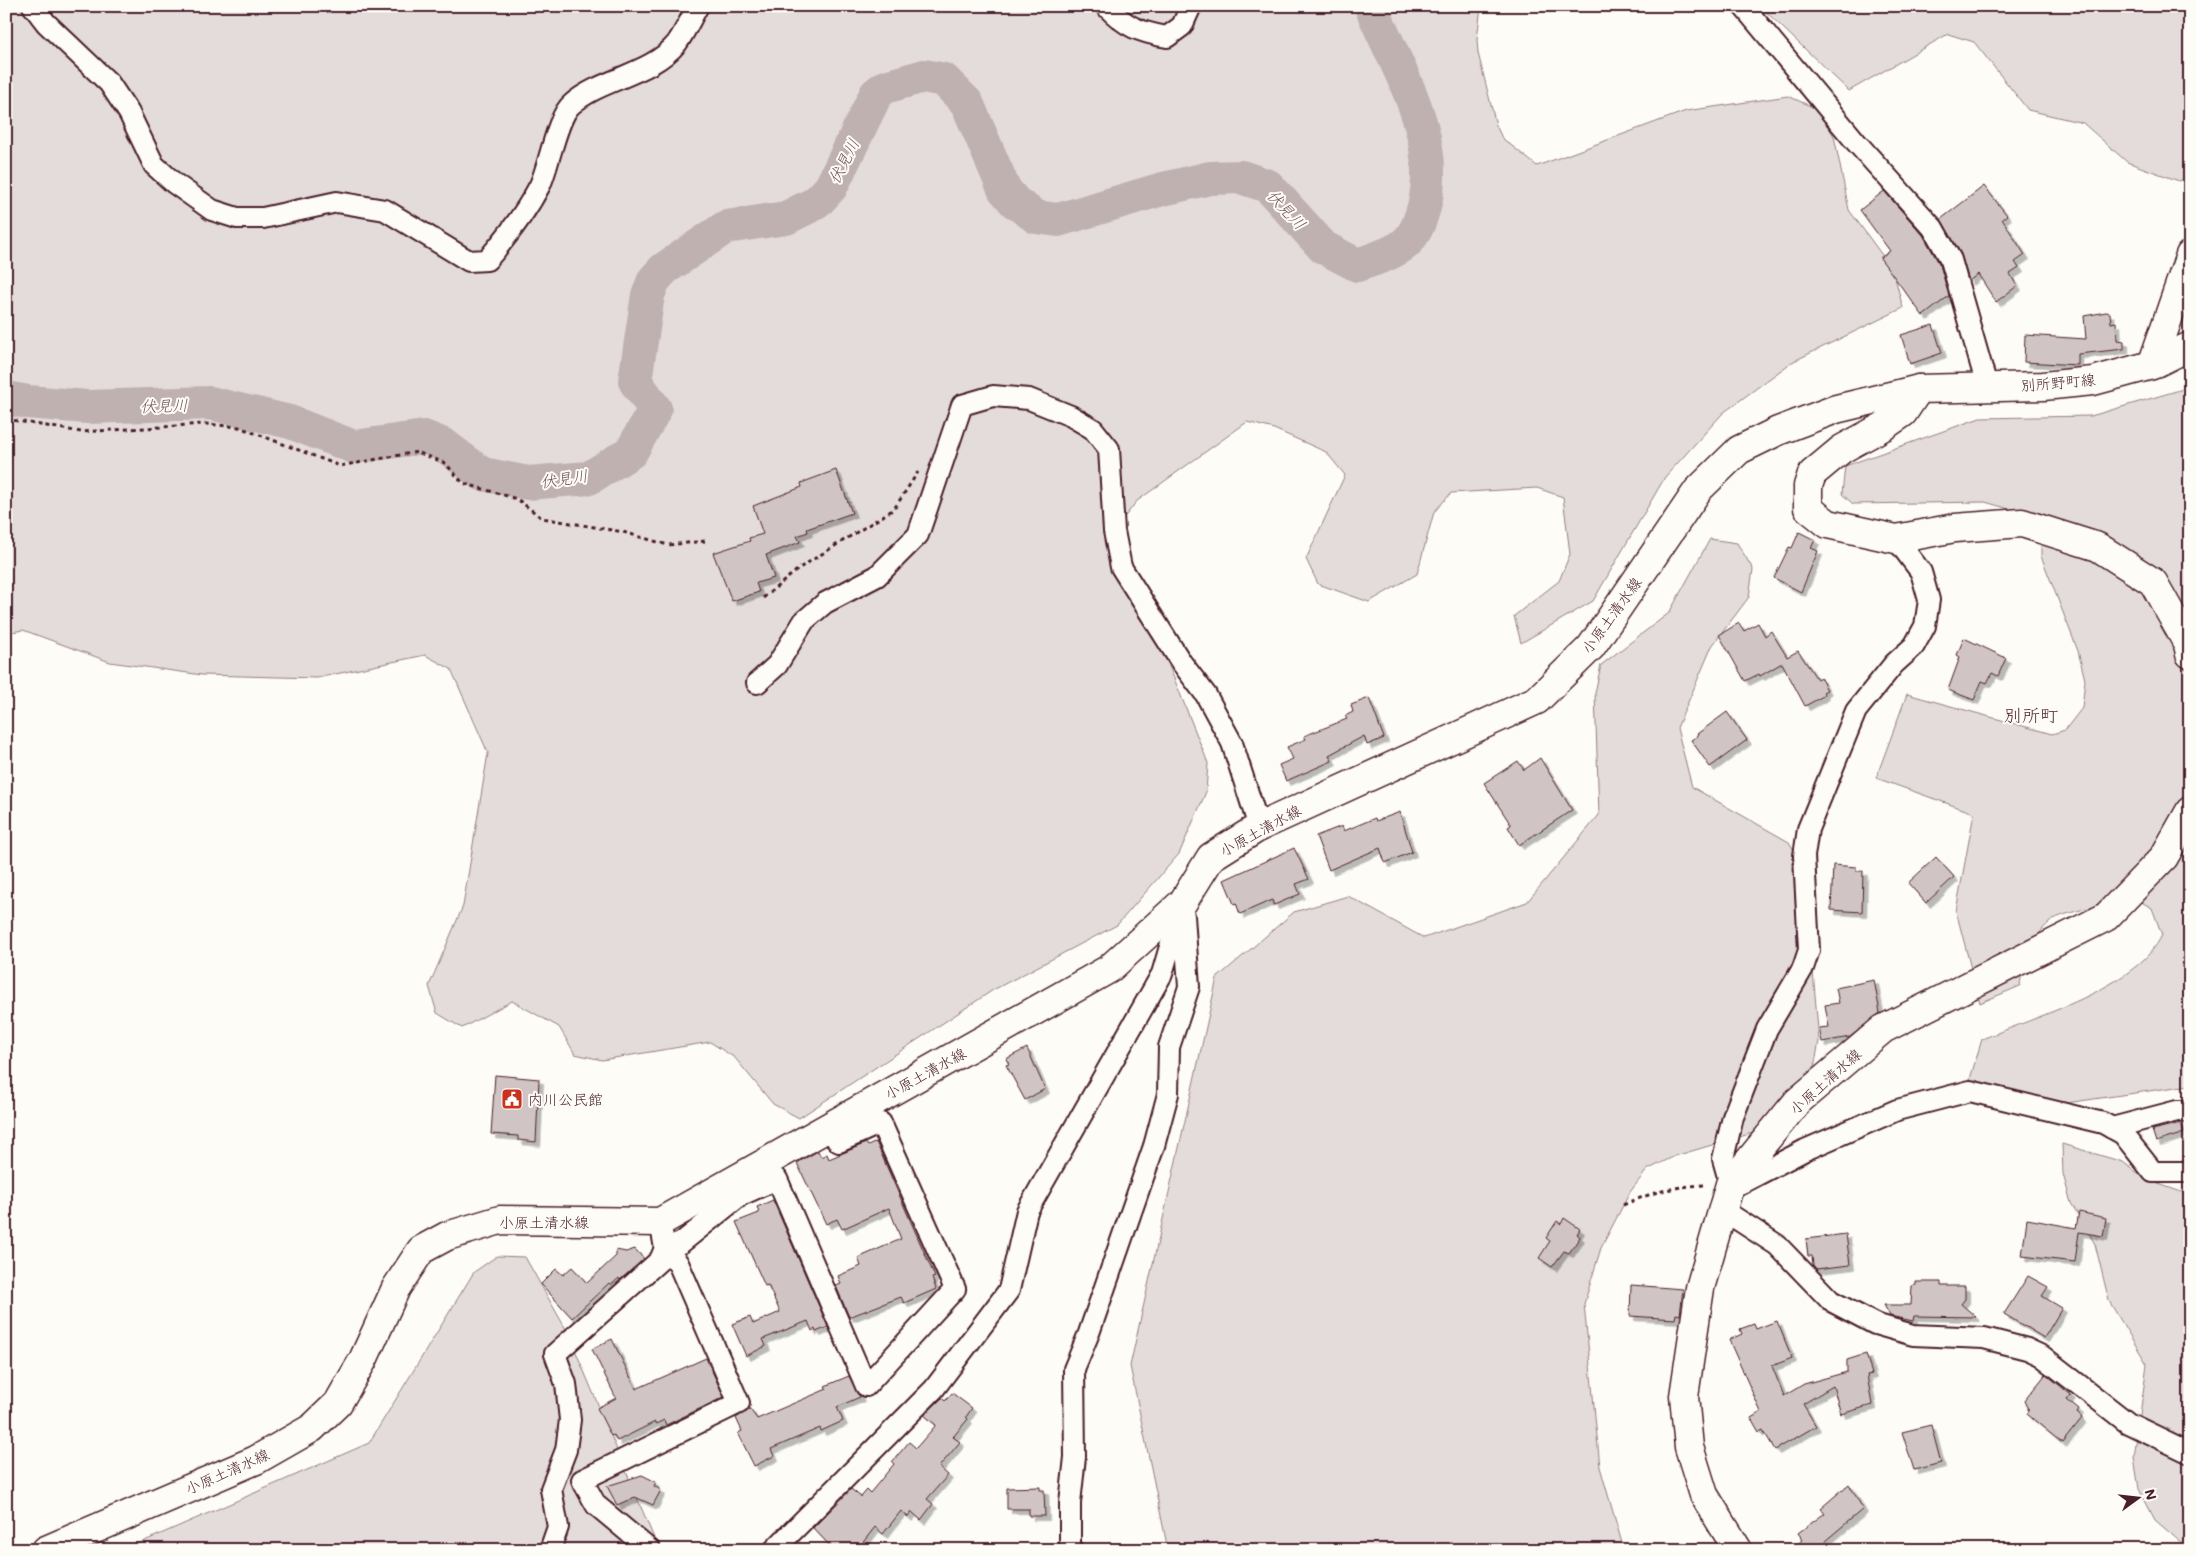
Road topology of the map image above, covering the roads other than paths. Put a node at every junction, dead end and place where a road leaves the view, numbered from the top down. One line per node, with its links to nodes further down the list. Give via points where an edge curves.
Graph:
1 (33, 6): 2 (street, via 46,23 109,83 129,113 154,165 212,210 237,218 263,218 337,202 385,210 469,261 487,260 506,238 540,184 570,105 589,92 648,66 676,43)
2 (698, 6)
3 (1106, 6): 4 (street, via 1134,29 1167,37 1182,26)
4 (1191, 6)
5 (1743, 6): 9 (street, via 1856,142 1933,228 1951,260)
6 (2190, 255): 8 (main road)
7 (2190, 346): 8 (main road, 別所野町線)
8 (2152, 365): 9 (main road, 別所野町線, via 2093,381 2042,386)
9 (1987, 386): 10 (main road, 別所野町線)
10 (1919, 389): 11 (main road, via 1903,413 1842,449 1812,474 1808,486 1808,508 1828,524); 15 (main road, 小原土清水線, via 1836,409 1739,450 1698,490 1591,647 1537,700)
11 (1896, 539): 12 (main road, via 1955,528 2022,523 2098,547 2152,582 2188,644); 21 (street, via 1921,572 1929,600 1925,626 1914,646 1894,664 1856,711 1808,829 1804,856 1808,950 1803,968 1767,1029 1733,1117 1723,1159)
12 (2190, 654)
13 (757, 683): 15 (street, via 777,665 804,621 825,603 877,576 918,535 962,405 993,396 1029,398 1093,429 1109,449 1114,531 1121,566 1180,662 1206,695 1232,744)
14 (2190, 812): 21 (main road, 小原土清水線, via 2164,857 2106,917 1883,1029 1797,1102)
15 (1259, 827): 16 (main road, 小原土清水線, via 1211,857)
16 (1183, 902): 18 (main road, 小原土清水線, via 1109,969); 28 (street, via 1162,974 1027,1211 1008,1290 934,1389); 29 (street, via 1189,987 1169,1046 1168,1094 1154,1146 1074,1369 1075,1457 1070,1503)
17 (2190, 1111): 19 (street, via 2177,1111)
18 (827, 1128): 23 (main road, 小原土清水線); 23 (street, via 839,1142 881,1123 955,1289 866,1386 777,1179 741,1195 680,1242)
19 (2112, 1128): 20 (street, via 2123,1134 2153,1172); 21 (street, via 2103,1123 1970,1091 1897,1110 1805,1150 1740,1184)
20 (2190, 1172)
21 (1730, 1184): 22 (main road, 小原土清水線)
22 (1722, 1210): 24 (street, via 1777,1245 1831,1301 1875,1324 1913,1335 1984,1338 2027,1349 2042,1356 2128,1423); 30 (main road, 小原土清水線, via 1700,1288 1684,1396 1689,1447 1704,1495)
23 (662, 1235): 25 (main road, 小原土清水線, via 500,1220 447,1236 421,1250 396,1288 338,1403 312,1428 256,1460); 26 (street, via 660,1260 555,1354 566,1384 570,1420 566,1450 551,1489 558,1527); 27 (street, via 678,1263 740,1403 582,1480 596,1505)
24 (2190, 1453)
25 (46, 1550)
26 (550, 1550)
27 (650, 1550)
28 (774, 1550)
29 (1070, 1550)
30 (1738, 1550)

